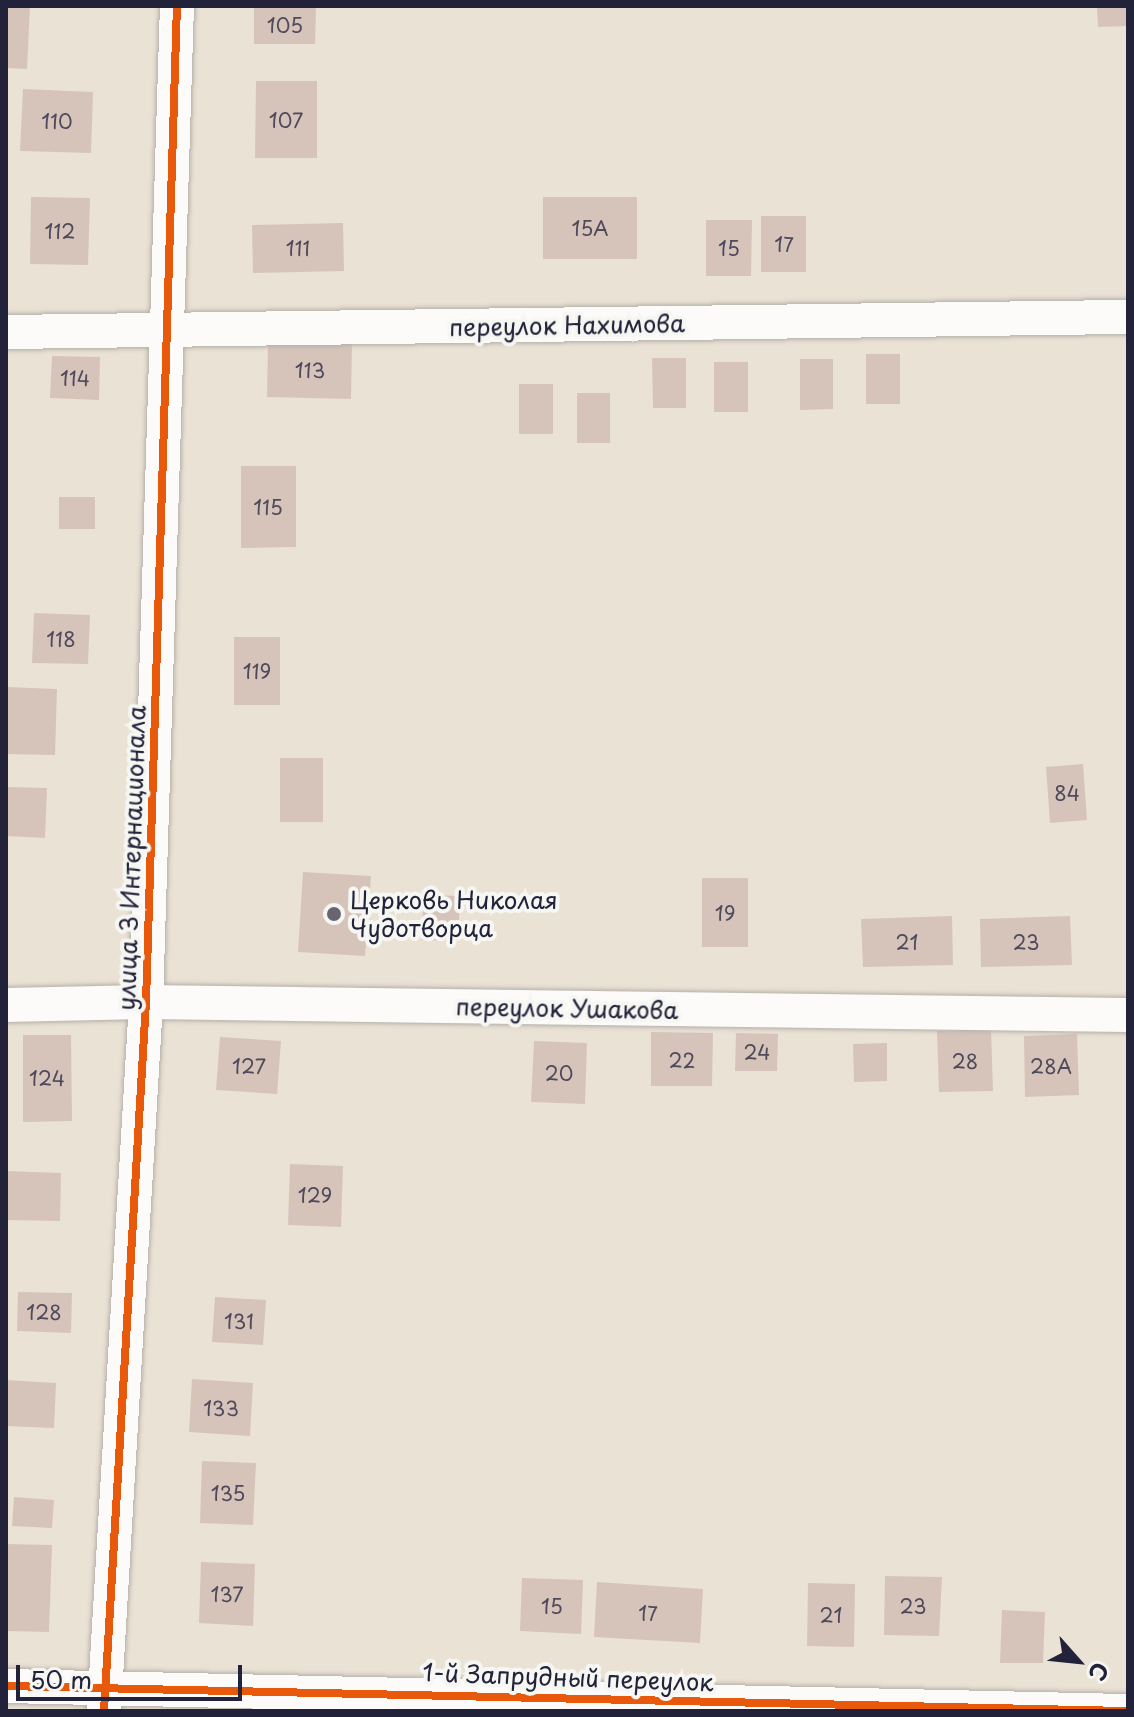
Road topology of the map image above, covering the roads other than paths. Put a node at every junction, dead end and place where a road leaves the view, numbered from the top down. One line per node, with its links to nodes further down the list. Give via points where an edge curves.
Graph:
1 (177, 6): 3 (street, улица 3 Интернационала)
2 (1128, 317): 3 (street, переулок Нахимова)
3 (171, 331): 4 (street, переулок Нахимова); 5 (street, улица 3 Интернационала)
4 (6, 332)
5 (146, 1002): 6 (street, переулок Ушакова); 7 (street, переулок Ушакова); 9 (street, улица 3 Интернационала)
6 (6, 1005)
7 (1128, 1015)
8 (6, 1686): 9 (street, 1-й Запрудный переулок)
9 (105, 1698): 10 (street, 1-й Запрудный переулок)
10 (1083, 1711): 11 (street, 1-й Запрудный переулок)
11 (1128, 1711)

